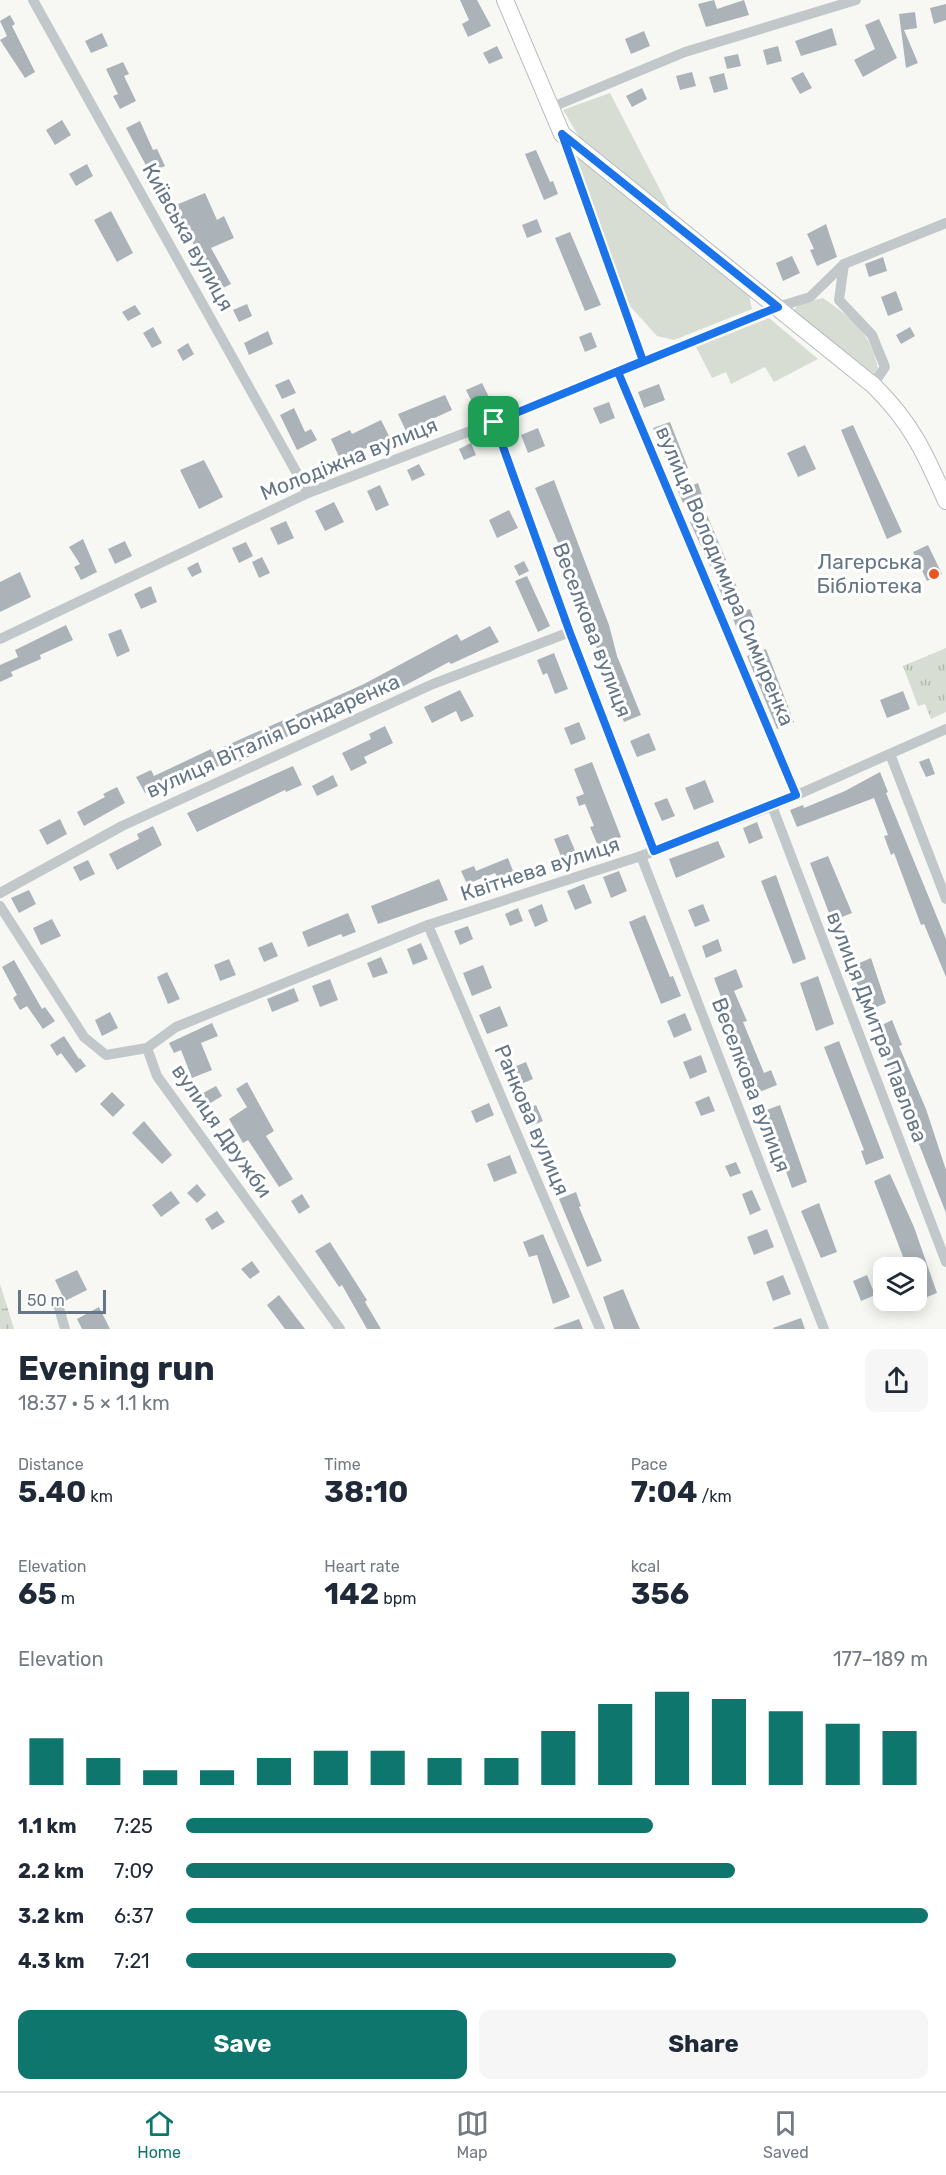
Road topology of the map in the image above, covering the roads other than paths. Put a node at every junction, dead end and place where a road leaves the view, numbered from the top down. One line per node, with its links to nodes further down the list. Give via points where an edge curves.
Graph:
1 (33, 0): 13 (street, Київська вулиця)
2 (505, 0): 4 (main road)
3 (856, 0): 4 (street, via 685,52)
4 (550, 108): 5 (main road)
5 (562, 134): 8 (main road); 9 (street)
6 (946, 224): 7 (street, Молодіжна вулиця)
7 (844, 264): 8 (street, Молодіжна вулиця, via 810,297); 11 (street, via 839,300 872,335 885,367)
8 (778, 307): 9 (street, Молодіжна вулиця); 11 (main road)
9 (643, 361): 10 (street, Молодіжна вулиця)
10 (618, 372): 12 (street, Молодіжна вулиця); 19 (street, вулиця Володимира Симиренка)
11 (873, 385): 14 (main road, via 897,409 921,445)
12 (494, 422): 13 (street, Молодіжна вулиця); 15 (street, Веселкова вулиця)
13 (308, 493): 16 (street, Молодіжна вулиця)
14 (946, 501)
15 (570, 633): 21 (street, Веселкова вулиця); 23 (street, вулиця Віталія Бондаренка, via 433,684 143,816)
16 (0, 639)
17 (946, 729): 18 (street, Квітнева вулиця)
18 (890, 754): 19 (street, Квітнева вулиця); 24 (street)
19 (796, 795): 20 (street, Квітнева вулиця)
20 (772, 806): 21 (street, Квітнева вулиця); 28 (street, вулиця Дмитра Павлова)
21 (654, 851): 22 (street, Квітнева вулиця)
22 (641, 856): 26 (street, Квітнева вулиця); 33 (street, Веселкова вулиця)
23 (0, 893)
24 (946, 899)
25 (0, 906): 27 (street, via 84,1037 106,1055)
26 (428, 925): 27 (street, Квітнева вулиця, via 176,1027); 32 (street, Ранкова вулиця)
27 (147, 1048): 31 (street, вулиця Дружби, via 157,1076)
28 (946, 1262)
29 (59, 1308): 30 (street)
30 (65, 1329)
31 (340, 1329)
32 (600, 1329)
33 (824, 1329)

